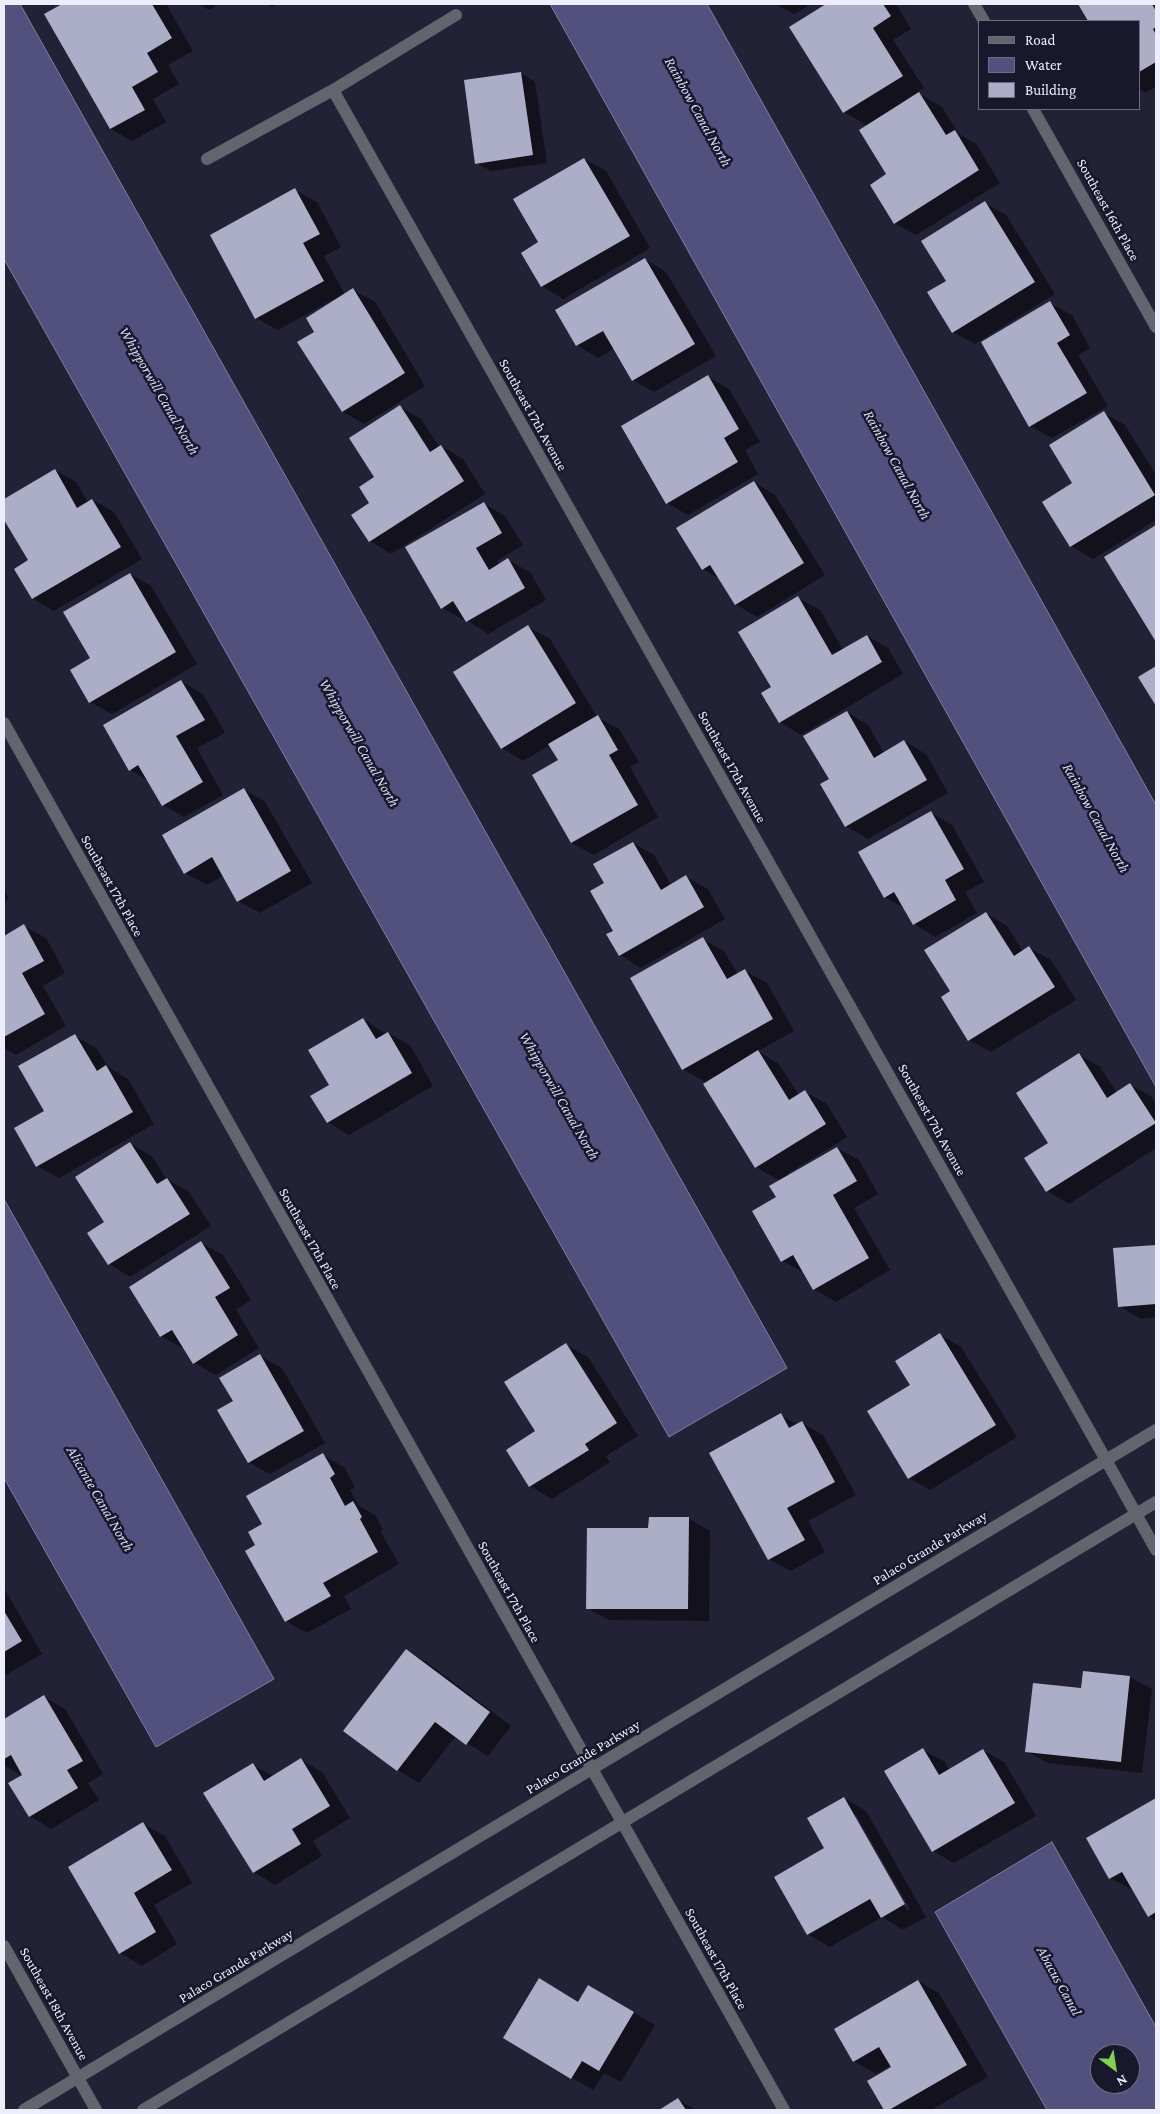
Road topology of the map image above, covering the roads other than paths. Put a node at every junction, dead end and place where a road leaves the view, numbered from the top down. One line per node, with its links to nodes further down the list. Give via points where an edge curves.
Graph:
1 (974, 4): 3 (street)
2 (456, 15): 4 (street)
3 (983, 20)
4 (333, 90): 6 (street); 10 (street, Southeast 17th Avenue)
5 (1034, 110): 7 (street, Southeast 16th Place)
6 (207, 159)
7 (1156, 326)
8 (4, 723): 14 (street, Southeast 17th Place)
9 (1156, 1430): 10 (street, Palaco Grande Parkway)
10 (1106, 1460): 12 (street, Southeast 17th Avenue); 14 (street, Palaco Grande Parkway)
11 (1156, 1502): 12 (street)
12 (1136, 1514): 13 (street); 15 (street)
13 (1156, 1550)
14 (592, 1769): 15 (street, Southeast 17th Place); 17 (street, Palaco Grande Parkway)
15 (622, 1822): 20 (street); 21 (street, Southeast 17th Place)
16 (4, 1946): 17 (street, Southeast 18th Avenue)
17 (78, 2078): 18 (street, Palaco Grande Parkway); 19 (street, Southeast 18th Avenue)
18 (24, 2110)
19 (96, 2110)
20 (143, 2110)
21 (784, 2110)

